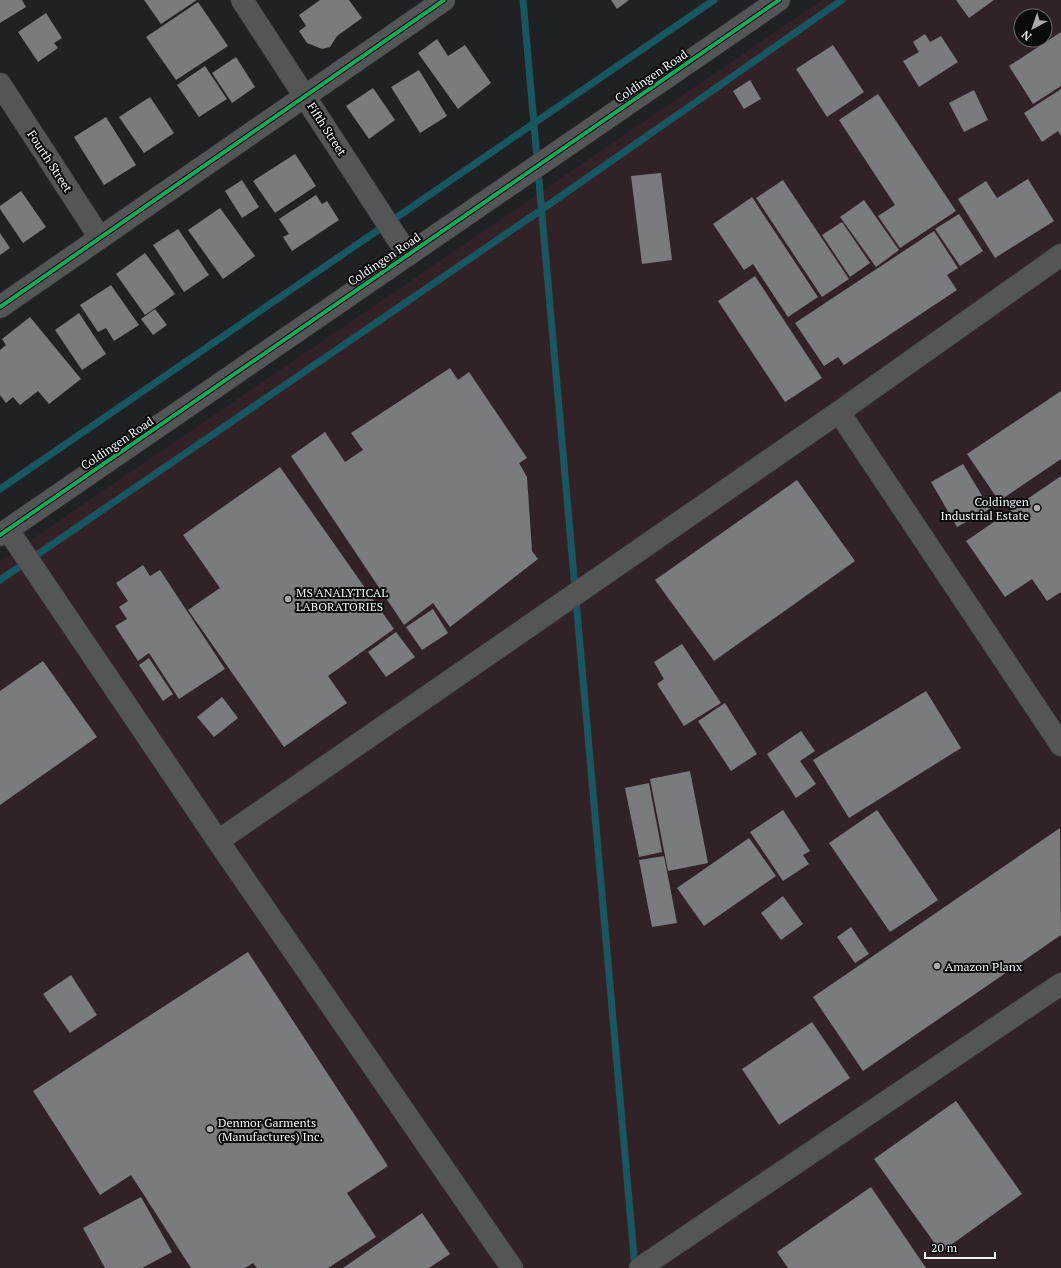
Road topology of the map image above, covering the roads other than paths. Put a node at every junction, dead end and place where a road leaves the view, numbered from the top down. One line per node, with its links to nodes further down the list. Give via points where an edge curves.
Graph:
1 (242, 0): 5 (street, Fifth Street)
2 (444, 0): 5 (street)
3 (779, 0): 7 (street, Coldingen Road)
4 (0, 84): 6 (street, Fourth Street)
5 (305, 96): 6 (street); 7 (street, Fifth Street)
6 (100, 238): 9 (street)
7 (402, 246): 11 (street, Coldingen Road)
8 (1061, 255): 10 (street)
9 (0, 307)
10 (839, 412): 12 (street); 13 (street)
11 (4, 533): 13 (street)
12 (1061, 745)
13 (218, 841): 15 (street)
14 (1061, 984): 16 (street)
15 (512, 1268)
16 (640, 1268)

